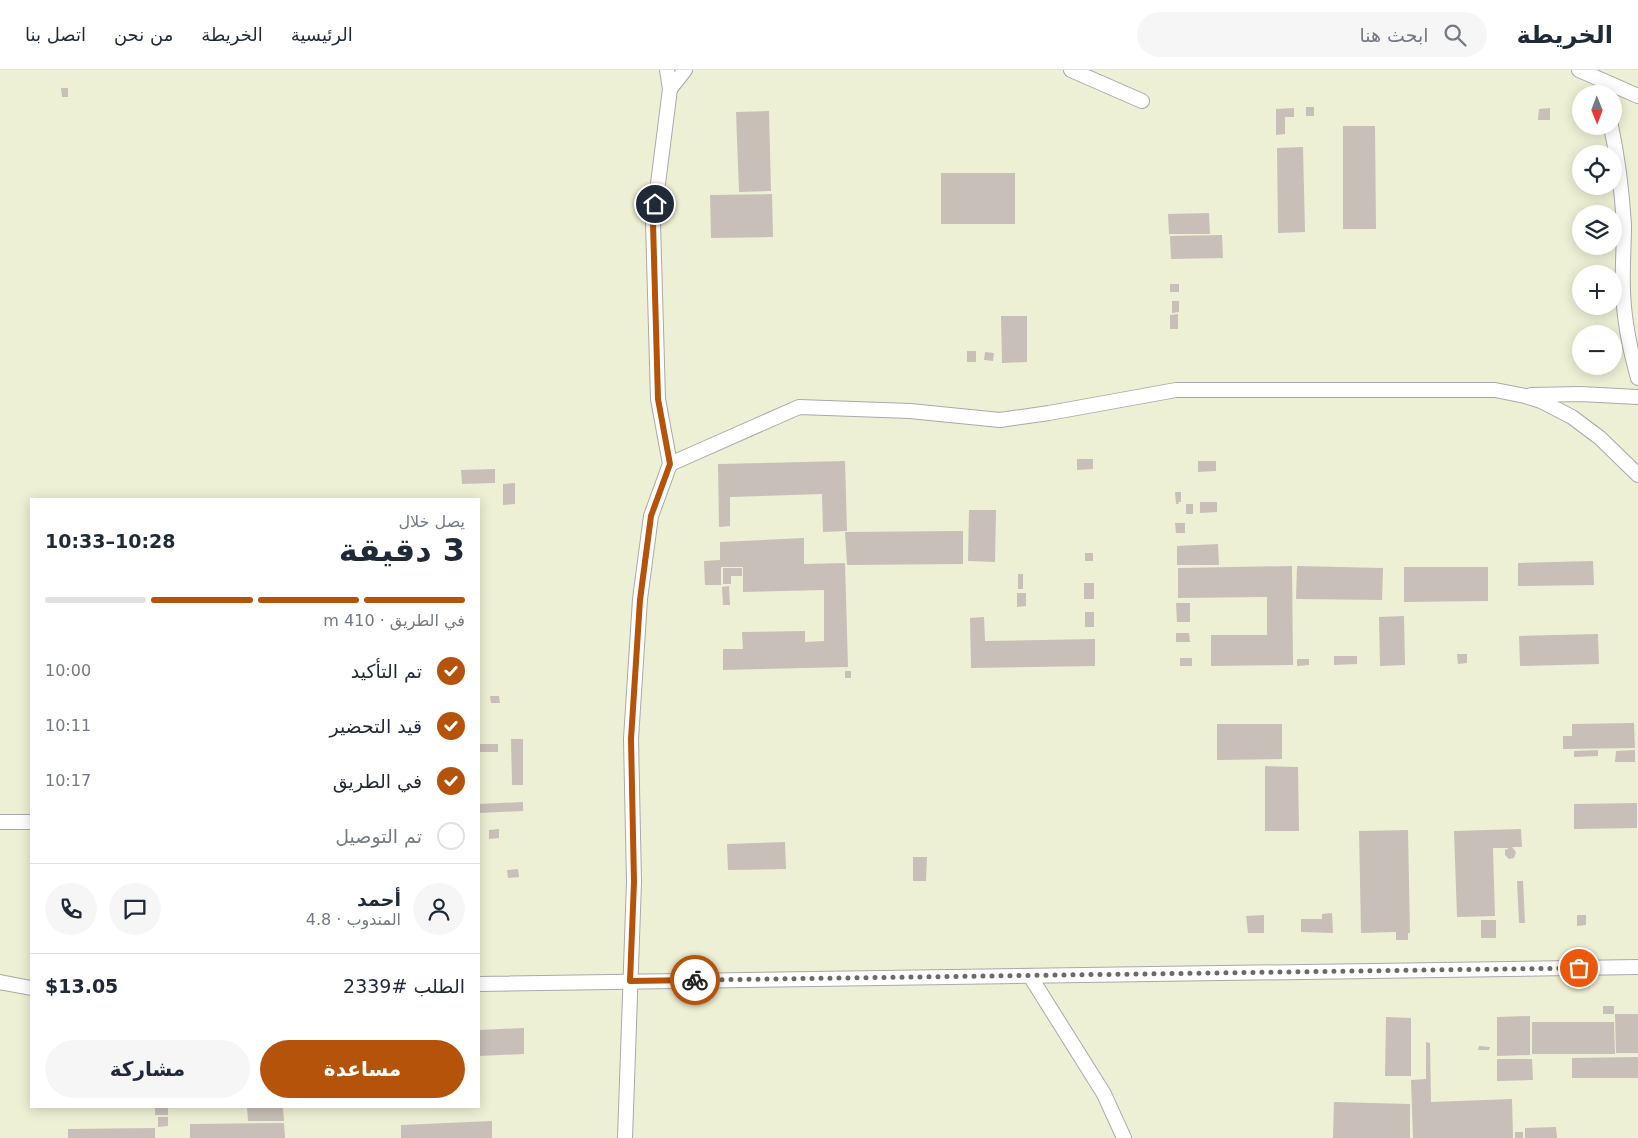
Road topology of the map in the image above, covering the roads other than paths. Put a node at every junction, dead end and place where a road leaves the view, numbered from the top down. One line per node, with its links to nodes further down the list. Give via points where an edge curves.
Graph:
1 (667, 70): 6 (street)
2 (685, 70): 6 (street)
3 (1072, 70): 9 (street)
4 (1578, 70): 5 (street)
5 (1600, 85)
6 (670, 90): 14 (street, via 653,223 658,399)
7 (1622, 92): 8 (street)
8 (1638, 96)
9 (1142, 101)
10 (1613, 135): 11 (street, via 1622,194 1625,316)
11 (1638, 378)
12 (1524, 396): 13 (street); 14 (street, via 1495,390 1176,390 1000,420 910,411 799,407); 15 (street, via 1557,408 1587,426)
13 (1638, 397)
14 (670, 464): 20 (street, via 651,516 640,600 631,739 634,882)
15 (1638, 475)
16 (0, 822): 17 (street)
17 (30, 822)
18 (1638, 967): 19 (street)
19 (1030, 976): 20 (street); 25 (street, via 1104,1094)
20 (630, 981): 22 (street); 24 (street)
21 (0, 982): 23 (street)
22 (480, 984)
23 (30, 988)
24 (625, 1138)
25 (1124, 1138)

